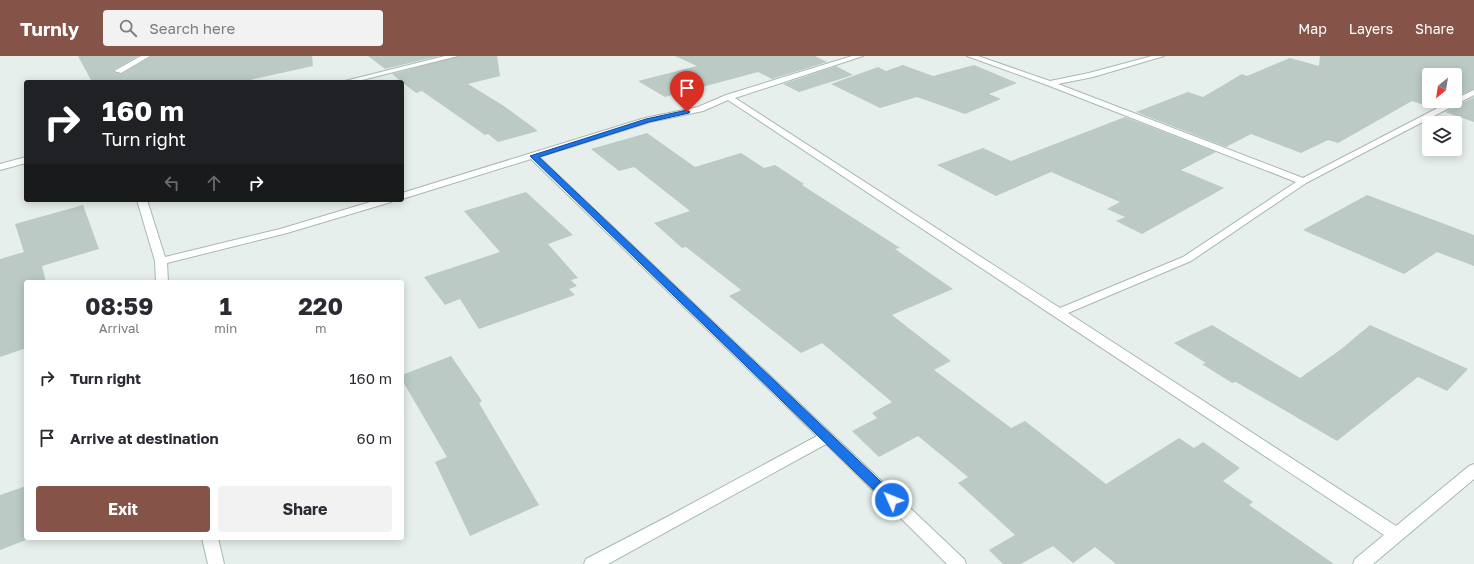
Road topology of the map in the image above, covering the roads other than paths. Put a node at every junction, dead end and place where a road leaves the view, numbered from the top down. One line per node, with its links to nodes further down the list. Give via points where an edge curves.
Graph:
1 (146, 56): 6 (street)
2 (454, 56): 7 (street)
3 (859, 56): 10 (street)
4 (971, 56): 8 (street)
5 (1160, 56): 8 (street)
6 (118, 71)
7 (353, 80)
8 (1050, 83): 14 (street)
9 (1474, 92): 14 (street)
10 (729, 97): 11 (street, via 700,109 648,120); 20 (street)
11 (534, 156): 15 (street); 21 (street)
12 (24, 161): 13 (street)
13 (0, 167)
14 (1303, 181): 20 (street, via 1187,259)
15 (404, 195)
16 (143, 202): 18 (street)
17 (381, 202): 18 (street, via 283,231)
18 (161, 261): 19 (street)
19 (162, 280)
20 (1057, 313): 23 (street)
21 (827, 437): 26 (street); 27 (street)
22 (1474, 470): 23 (street)
23 (1396, 535): 28 (street)
24 (210, 540): 25 (street)
25 (216, 564)
26 (592, 564)
27 (958, 564)
28 (1362, 564)

